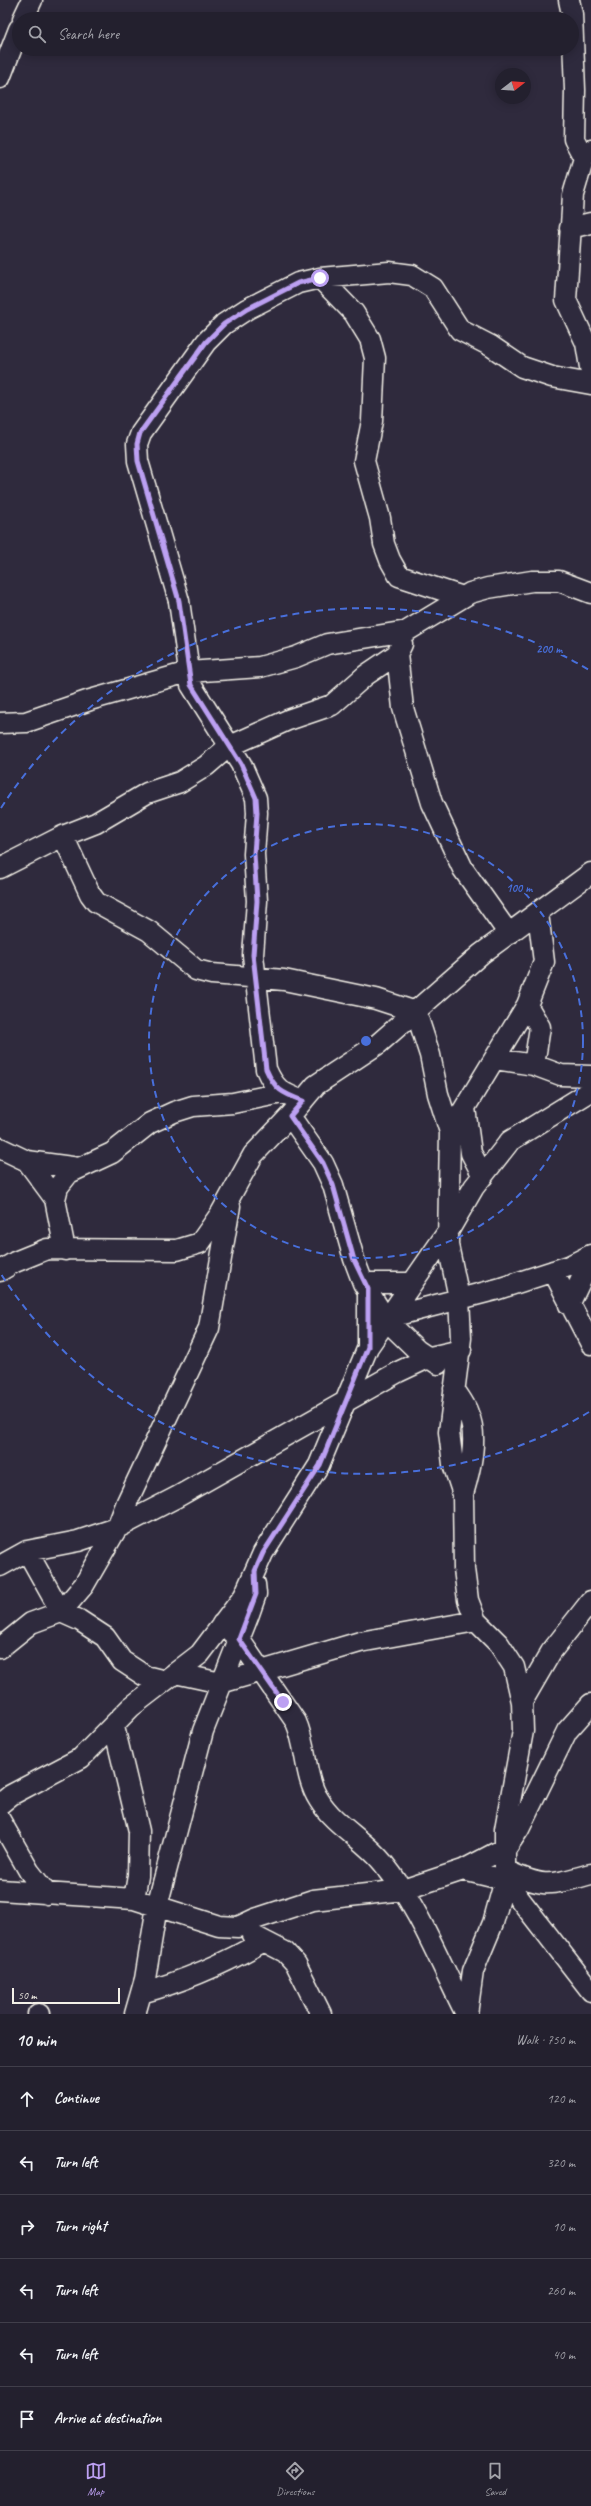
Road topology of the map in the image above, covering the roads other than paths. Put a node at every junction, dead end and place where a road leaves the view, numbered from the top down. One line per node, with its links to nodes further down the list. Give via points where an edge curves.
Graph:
1 (32, 0): 3 (street)
2 (569, 0): 4 (street)
3 (26, 12)
4 (572, 12)
5 (12, 47): 7 (street)
6 (574, 56): 8 (street, via 574,139)
7 (0, 77)
8 (587, 154): 10 (street, via 573,195)
9 (591, 223): 10 (street)
10 (570, 228): 12 (street, via 566,300 586,344)
11 (320, 278): 13 (street, via 389,272 412,275 433,288 460,330 522,366 552,377); 14 (street, via 354,314 370,339 375,358 372,421 364,461 380,518 384,544 400,576); 19 (street, via 298,283 224,324 206,342 140,433 137,444 138,461 179,601)
12 (591, 373)
13 (591, 384)
14 (438, 590): 16 (street); 17 (street)
15 (591, 593): 16 (street, via 559,581 532,581 488,588)
16 (463, 597): 17 (street)
17 (422, 622): 18 (street)
18 (397, 644): 19 (street, via 327,644 296,657 260,667); 21 (street, via 332,705); 29 (street, via 403,708 432,803 463,869)
19 (188, 672): 20 (street, via 90,700 26,722); 22 (street, via 191,685)
20 (0, 723)
21 (254, 735): 22 (street); 23 (street)
22 (228, 746): 23 (street); 24 (street)
23 (241, 764): 24 (street); 30 (street, via 256,798 254,854 257,901 253,955)
24 (206, 766): 25 (street, via 180,782 147,793 96,823)
25 (63, 836): 26 (street); 30 (street, via 96,902 149,931 196,970)
26 (0, 868)
27 (589, 881): 28 (street)
28 (538, 913): 29 (street); 31 (street, via 544,962)
29 (509, 934): 32 (street, via 481,954)
30 (257, 978): 32 (street, via 284,980 335,990 376,999); 38 (street, via 266,1069 272,1084)
31 (527, 1005): 33 (street); 34 (street, via 540,1027)
32 (416, 1012): 39 (street, via 378,1044 316,1085); 43 (street)
33 (495, 1059): 34 (street); 41 (street)
34 (534, 1065): 35 (street)
35 (561, 1076): 36 (street); 40 (street)
36 (591, 1076)
37 (591, 1091): 40 (street)
38 (282, 1093): 39 (street); 46 (street, via 193,1106 174,1112 150,1123 112,1153)
39 (303, 1101): 42 (street)
40 (572, 1102): 48 (street, via 510,1141)
41 (465, 1108): 43 (street); 48 (street, via 471,1153)
42 (290, 1116): 49 (street, via 253,1155); 58 (street, via 323,1163 333,1185 354,1260)
43 (450, 1132): 47 (street)
44 (0, 1148): 45 (street)
45 (27, 1161): 46 (street); 50 (street)
46 (79, 1168): 50 (street, via 69,1173 58,1187)
47 (451, 1180): 48 (street); 51 (street)
48 (479, 1182): 51 (street)
49 (234, 1190): 52 (street, via 200,1243 177,1250); 68 (street, via 216,1276 209,1328)
50 (55, 1199): 52 (street)
51 (449, 1230): 57 (street); 59 (street, via 448,1244)
52 (65, 1250): 55 (street, via 47,1249 14,1262)
53 (591, 1255): 56 (street)
54 (591, 1259): 60 (street)
55 (0, 1271)
56 (553, 1271): 59 (street, via 498,1289); 60 (street)
57 (411, 1283): 58 (street); 61 (street)
58 (366, 1286): 61 (street); 63 (street)
59 (459, 1298): 61 (street); 64 (street)
60 (569, 1305): 62 (street)
61 (389, 1319): 63 (street); 65 (street, via 417,1350)
62 (591, 1344)
63 (368, 1347): 67 (street)
64 (461, 1350): 65 (street); 66 (street)
65 (430, 1357): 66 (street); 67 (street)
66 (455, 1384): 74 (street, via 450,1432 453,1464 463,1494 464,1569 468,1600)
67 (346, 1400): 68 (street, via 177,1497); 71 (street, via 320,1465 263,1553)
68 (117, 1528): 69 (street, via 78,1541); 73 (street, via 84,1585)
69 (27, 1551): 70 (street); 73 (street)
70 (0, 1566)
71 (255, 1571): 75 (street, via 244,1596); 76 (street, via 256,1594)
72 (591, 1601): 81 (street, via 551,1652)
73 (61, 1612): 77 (street, via 30,1623); 79 (street, via 105,1637 122,1661 145,1676)
74 (476, 1621): 78 (street, via 360,1642); 81 (street, via 499,1644 514,1667)
75 (218, 1630): 76 (street); 79 (street, via 200,1654); 80 (street)
76 (239, 1639): 78 (street); 80 (street)
77 (0, 1648)
78 (260, 1672): 80 (street); 91 (street, via 296,1722 318,1800 333,1819 372,1850)
79 (170, 1677): 80 (street); 83 (street, via 131,1707)
80 (222, 1682): 94 (street, via 203,1731)
81 (522, 1702): 86 (street, via 523,1731 505,1830)
82 (591, 1704): 86 (street, via 567,1731 519,1829)
83 (114, 1726): 84 (street, via 81,1758 11,1795); 93 (street, via 139,1831 138,1876)
84 (0, 1804)
85 (0, 1820): 92 (street, via 29,1871)
86 (507, 1847): 87 (street); 89 (street)
87 (463, 1870): 89 (street); 91 (street)
88 (591, 1874): 89 (street, via 552,1884)
89 (505, 1875): 97 (street); 101 (street, via 493,1923 473,1971)
90 (0, 1890): 92 (street)
91 (403, 1890): 95 (street, via 313,1900); 101 (street)
92 (47, 1894): 93 (street)
93 (134, 1899): 94 (street)
94 (157, 1906): 95 (street, via 219,1926); 98 (street)
95 (238, 1927): 96 (street)
96 (264, 1941): 98 (street, via 176,1984); 100 (street, via 285,1952 296,1964)
97 (591, 1991)
98 (140, 1993): 99 (street)
99 (135, 2014)
100 (321, 2014)
101 (467, 2014)

